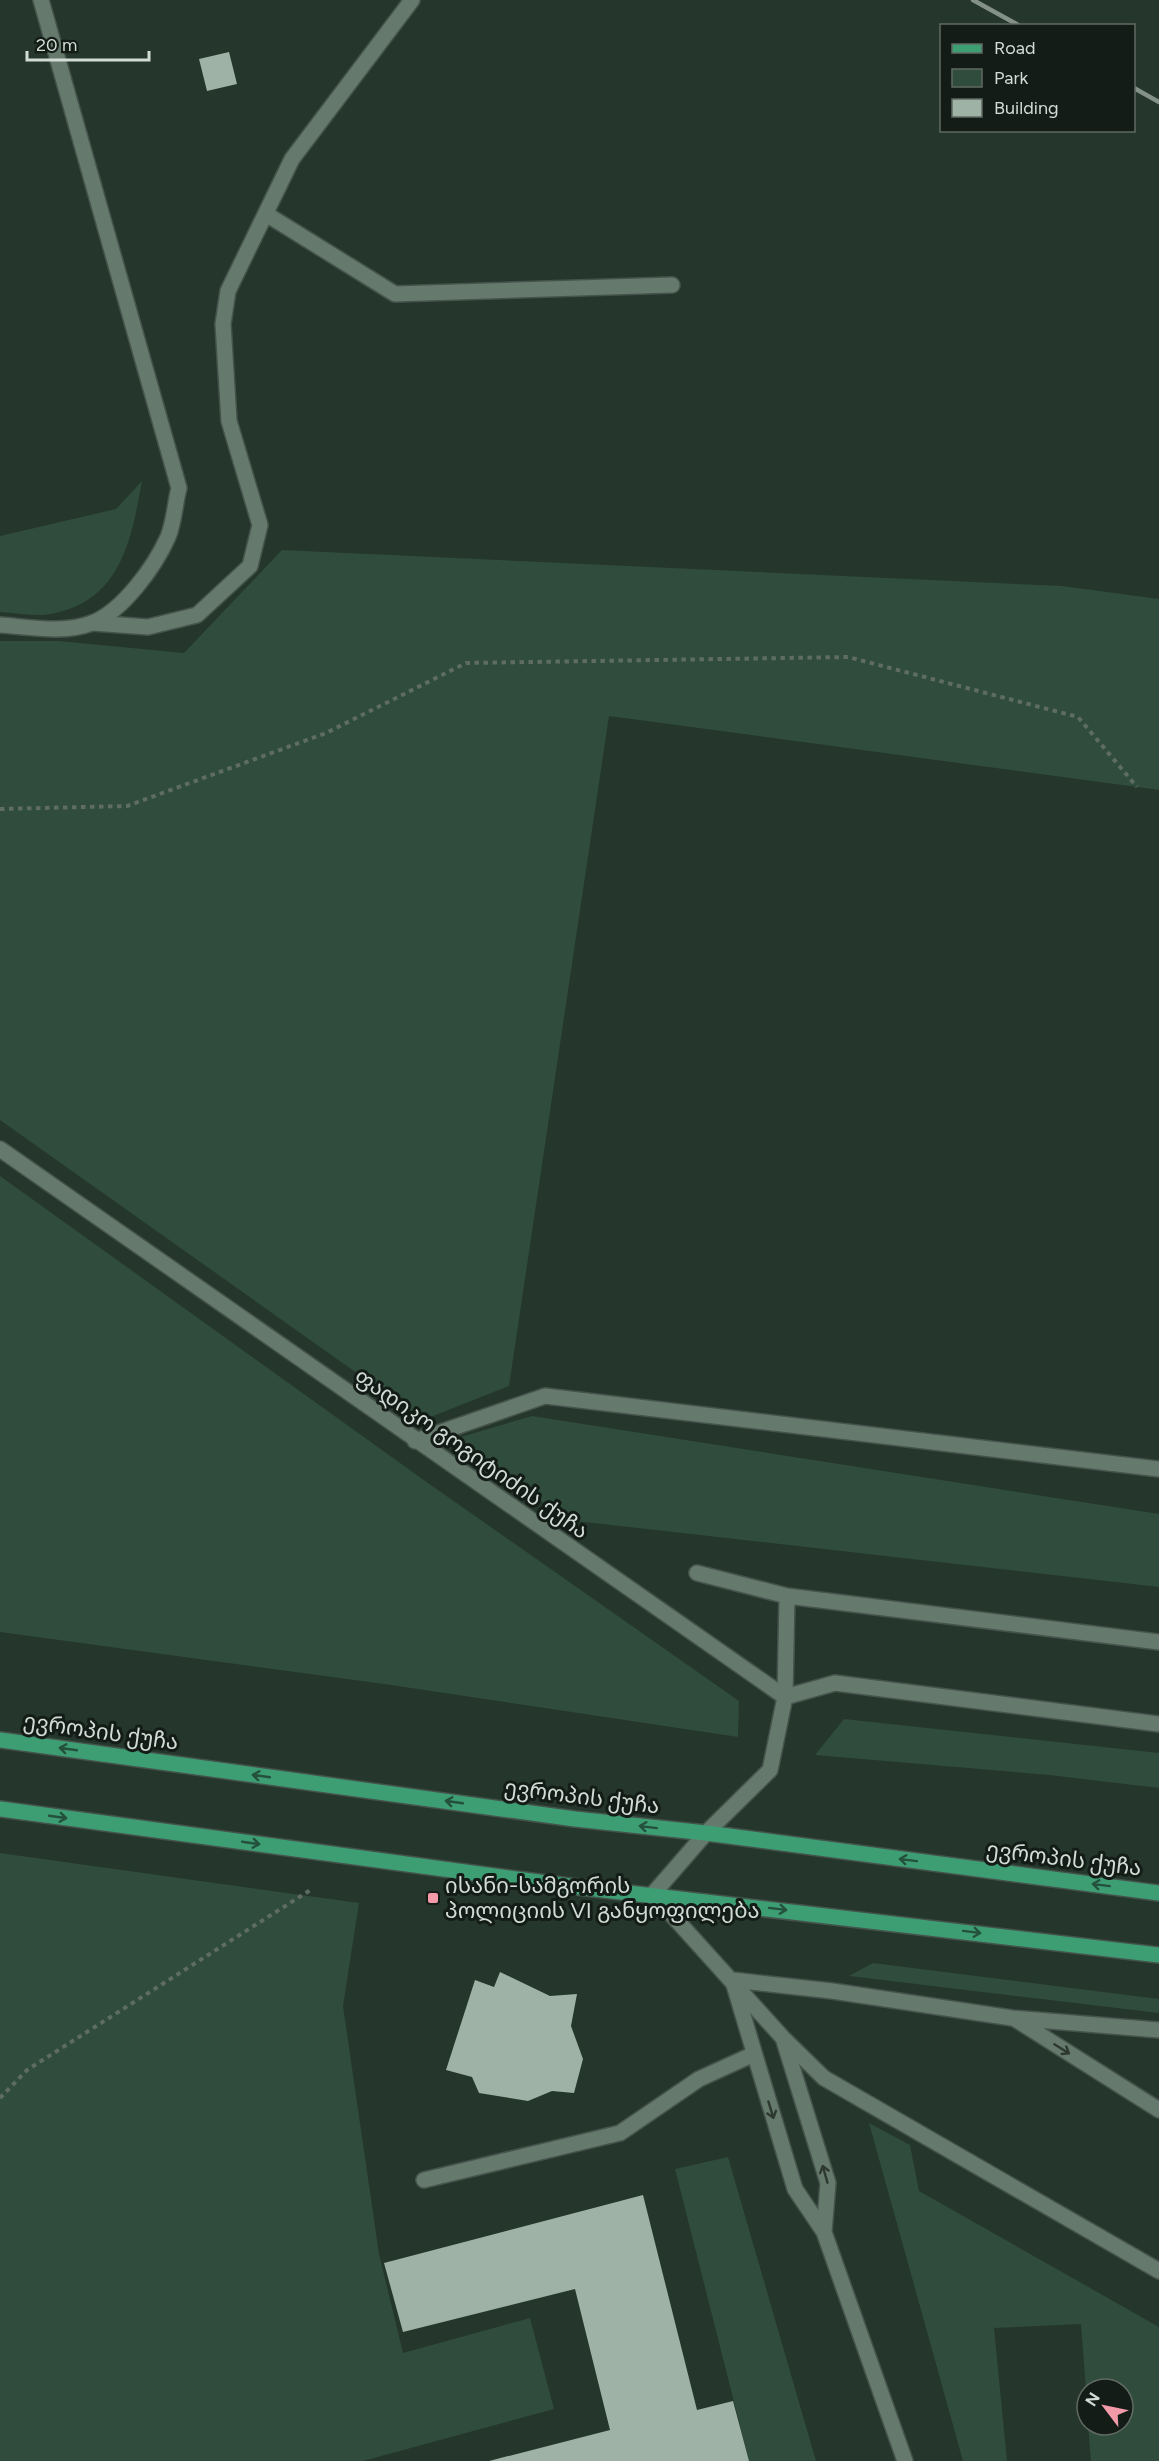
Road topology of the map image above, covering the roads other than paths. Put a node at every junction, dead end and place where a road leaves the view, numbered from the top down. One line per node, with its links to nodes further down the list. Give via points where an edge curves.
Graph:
1 (41, 0): 5 (street, via 179,488 168,537 143,577 120,605)
2 (412, 0): 3 (street, via 292,159)
3 (266, 214): 4 (street, via 395,294); 5 (street, via 228,291 224,324 229,421 260,525 250,566 197,615 148,627)
4 (672, 285)
5 (92, 623): 6 (street, via 50,629)
6 (0, 625)
7 (0, 1149): 8 (street, ფადიკო გოგიტიძის ქუჩა)
8 (415, 1441): 9 (street, via 545,1396); 13 (street, ფადიკო გოგიტიძის ქუჩა)
9 (1159, 1469)
10 (697, 1573): 11 (street)
11 (787, 1596): 12 (street); 13 (street)
12 (1159, 1642)
13 (785, 1697): 14 (street, via 835,1683); 17 (street, via 770,1770)
14 (1159, 1724)
15 (0, 1740): 17 (main road, ევროპის ქუჩა, one-way to 15, via 574,1819)
16 (0, 1809): 19 (main road, one-way to 19)
17 (706, 1833): 18 (main road, ევროპის ქუჩა, one-way to 17); 19 (street)
18 (1159, 1893)
19 (653, 1894): 20 (main road, one-way to 20); 21 (street)
20 (1159, 1955)
21 (733, 1980): 22 (street, via 832,1990); 24 (street); 25 (street)
22 (1012, 2018): 23 (street); 26 (street, one-way to 26)
23 (1159, 2030)
24 (783, 2038): 28 (street, one-way to 24, via 828,2183); 29 (street, via 824,2078)
25 (754, 2054): 27 (street, via 699,2079 620,2133); 28 (street, one-way to 28, via 795,2189)
26 (1159, 2110)
27 (424, 2180)
28 (824, 2232): 30 (street)
29 (1159, 2271)
30 (905, 2461)

